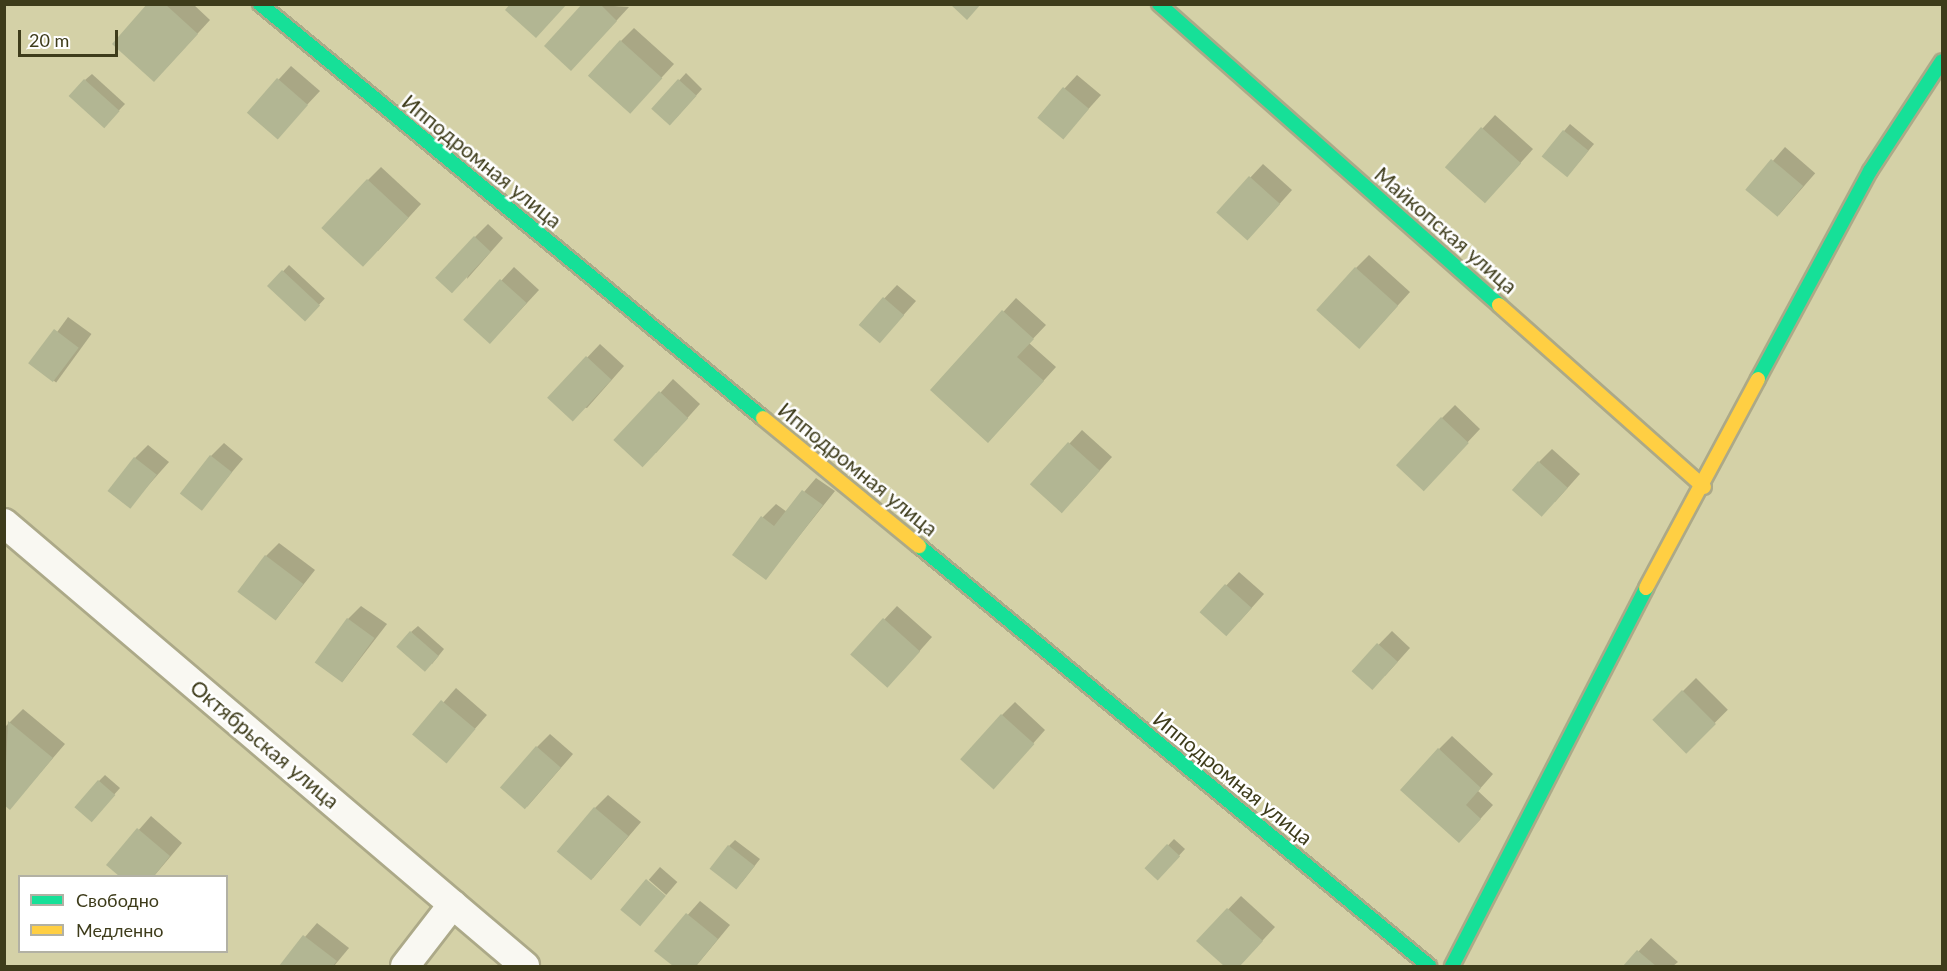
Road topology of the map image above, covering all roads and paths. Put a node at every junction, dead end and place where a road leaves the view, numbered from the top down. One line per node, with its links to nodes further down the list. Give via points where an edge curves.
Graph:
1 (1159, 4): 4 (street, Майкопская улица)
2 (267, 7): 9 (street, Ипподромная улица)
3 (1942, 61): 4 (street, via 1870,171)
4 (1704, 487): 10 (street, via 1580,710)
5 (4, 523): 6 (street, Октябрьская улица)
6 (453, 904): 7 (street); 8 (street, Октябрьская улица)
7 (405, 966)
8 (525, 966)
9 (1429, 966)
10 (1452, 966)

